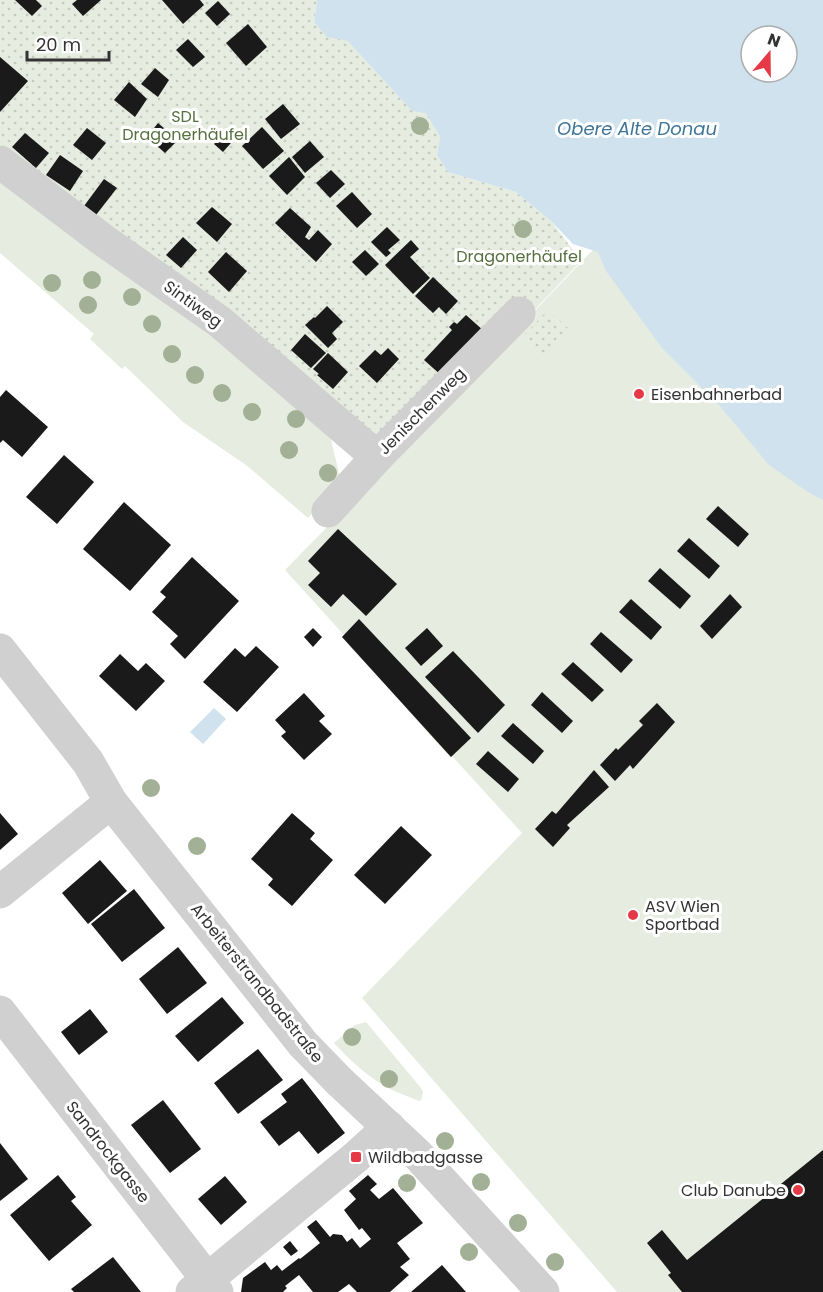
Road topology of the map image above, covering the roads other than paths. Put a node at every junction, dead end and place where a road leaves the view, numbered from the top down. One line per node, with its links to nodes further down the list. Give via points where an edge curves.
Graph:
1 (0, 162): 3 (street, Sintiweg, via 220,322)
2 (519, 313): 3 (street, Jenischenweg)
3 (377, 457): 4 (street, Jenischenweg)
4 (328, 511)
5 (0, 650): 6 (street, Arbeiterstrandbadstraße, via 88,762)
6 (111, 802): 7 (street); 9 (street, Arbeiterstrandbadstraße, via 303,1044)
7 (0, 892)
8 (0, 1012): 10 (street, Sandrockgasse)
9 (389, 1127): 10 (street); 11 (street, Arbeiterstrandbadstraße)
10 (205, 1288)
11 (543, 1292)

